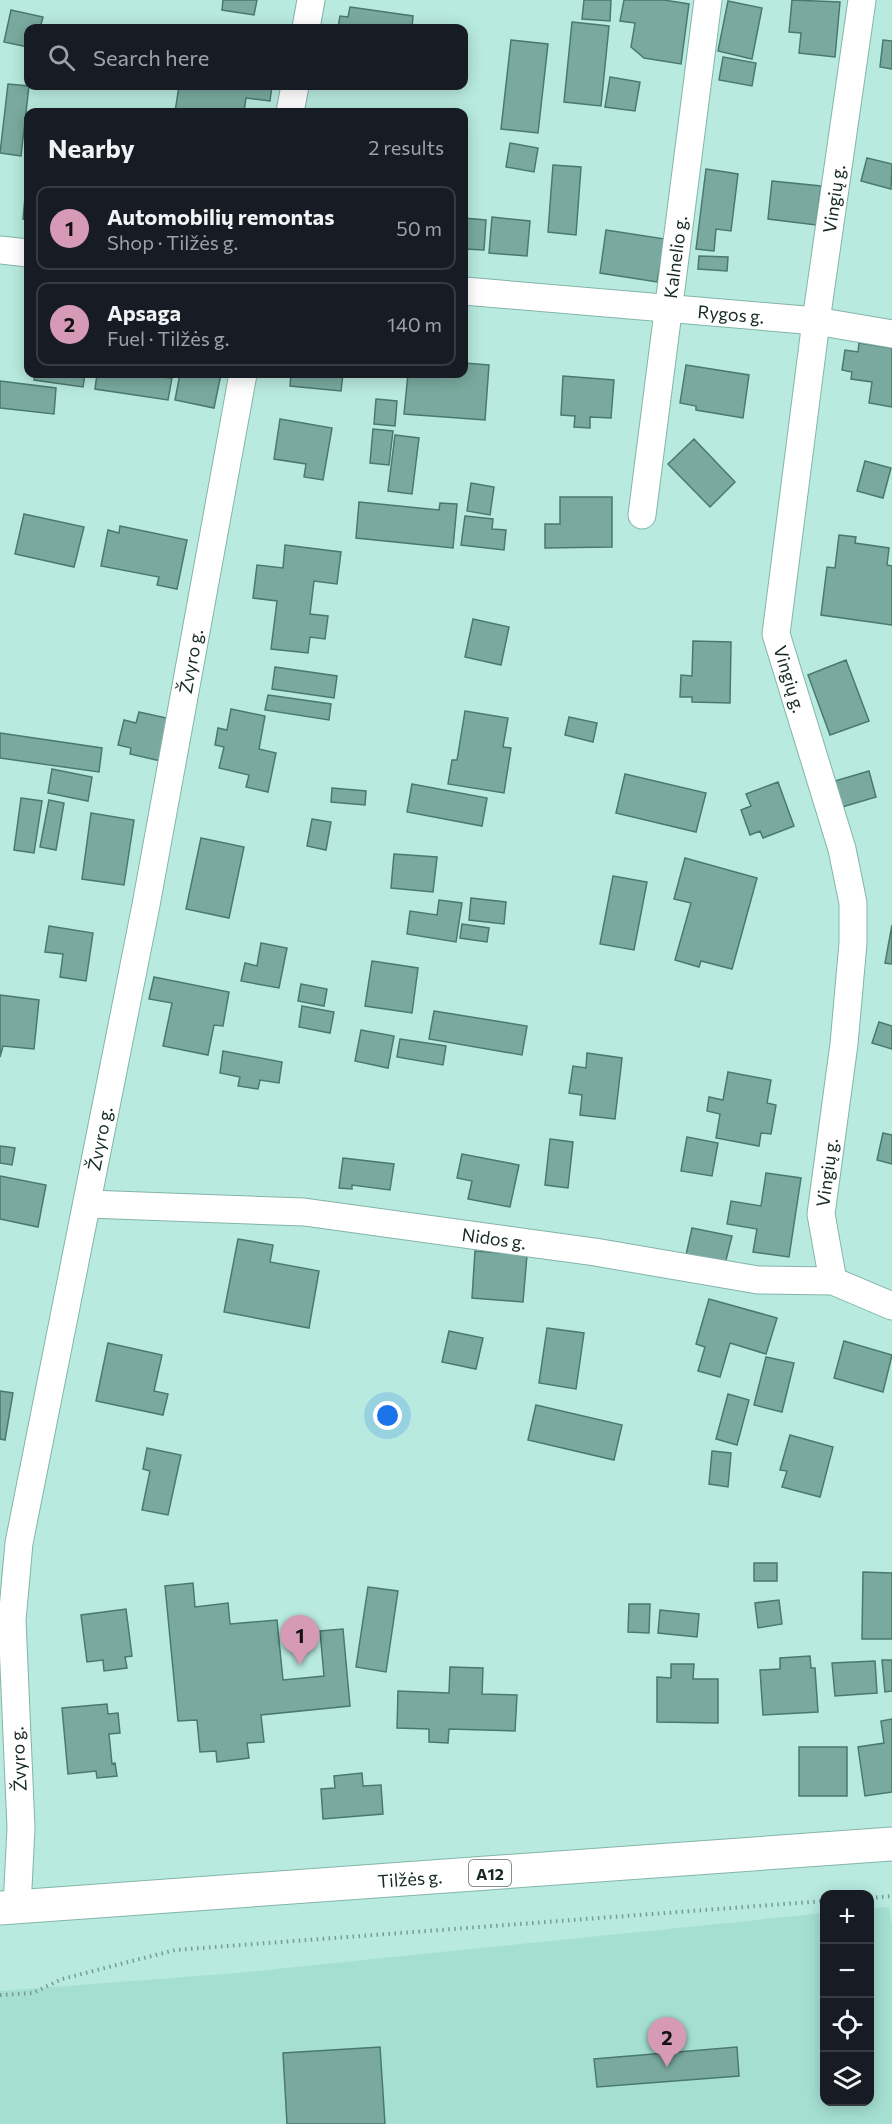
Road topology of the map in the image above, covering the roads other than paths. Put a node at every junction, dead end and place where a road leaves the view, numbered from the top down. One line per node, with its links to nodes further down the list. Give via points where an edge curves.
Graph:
1 (311, 0): 4 (street)
2 (708, 0): 10 (street, Kalnelio g.)
3 (862, 0): 11 (street, Vingių g.)
4 (307, 24)
5 (294, 90): 6 (street)
6 (291, 108)
7 (0, 250): 8 (street)
8 (24, 253)
9 (468, 291): 10 (street, Rygos g.)
10 (667, 309): 11 (street, Rygos g.); 14 (street, Kalnelio g.)
11 (816, 321): 12 (street, Rygos g.); 16 (street, Vingių g., via 776,634 842,849 853,903 844,1044 820,1214)
12 (892, 334)
13 (242, 378): 15 (street, Žvyro g.)
14 (642, 515)
15 (88, 1204): 16 (street, Nidos g., via 304,1212 595,1252 758,1280); 19 (street, Žvyro g., via 18,1554 12,1620 21,1828)
16 (833, 1281): 17 (street, Nidos g.)
17 (892, 1306)
18 (892, 1844): 19 (highway, Tilžės g. / A12)
19 (8, 1907)

